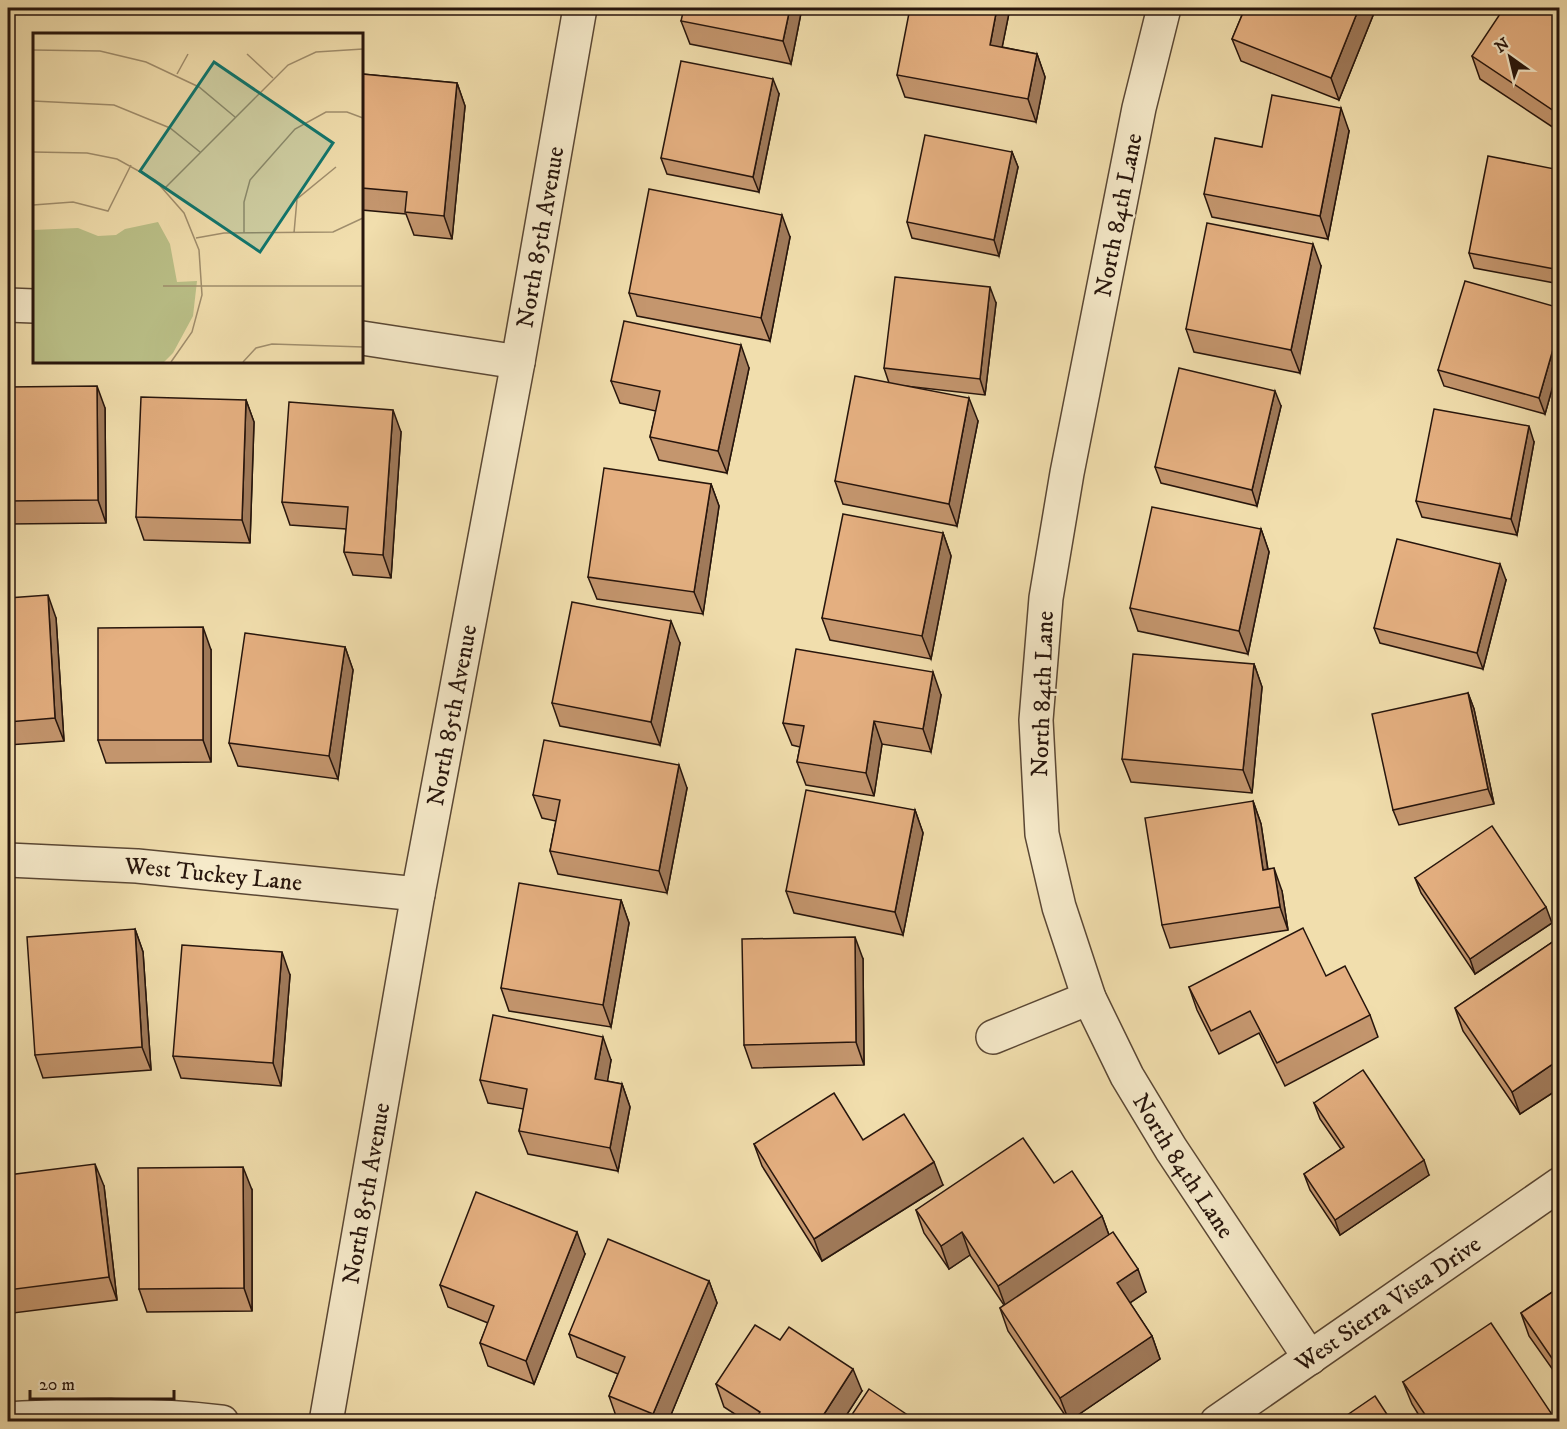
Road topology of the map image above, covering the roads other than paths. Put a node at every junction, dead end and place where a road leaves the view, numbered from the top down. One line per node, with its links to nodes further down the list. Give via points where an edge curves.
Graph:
1 (580, 8): 6 (street, North 85th Avenue)
2 (1164, 8): 9 (street, North 84th Lane, via 1139,108 1067,473 1046,598 1040,661 1036,720 1042,834 1059,907)
3 (8, 305): 4 (street)
4 (33, 306)
5 (363, 338): 6 (street)
6 (518, 362): 8 (street, North 85th Avenue)
7 (8, 860): 8 (street, West Tuckey Lane, via 137,866)
8 (418, 894): 15 (street, North 85th Avenue)
9 (1089, 998): 10 (street); 12 (street, North 84th Lane, via 1127,1076 1171,1149)
10 (993, 1037)
11 (1560, 1184): 12 (street, West Sierra Vista Drive)
12 (1310, 1358): 16 (street, West Sierra Vista Drive)
13 (8, 1419): 14 (street, via 182,1416)
14 (222, 1422)
15 (326, 1422)
16 (1217, 1422)

